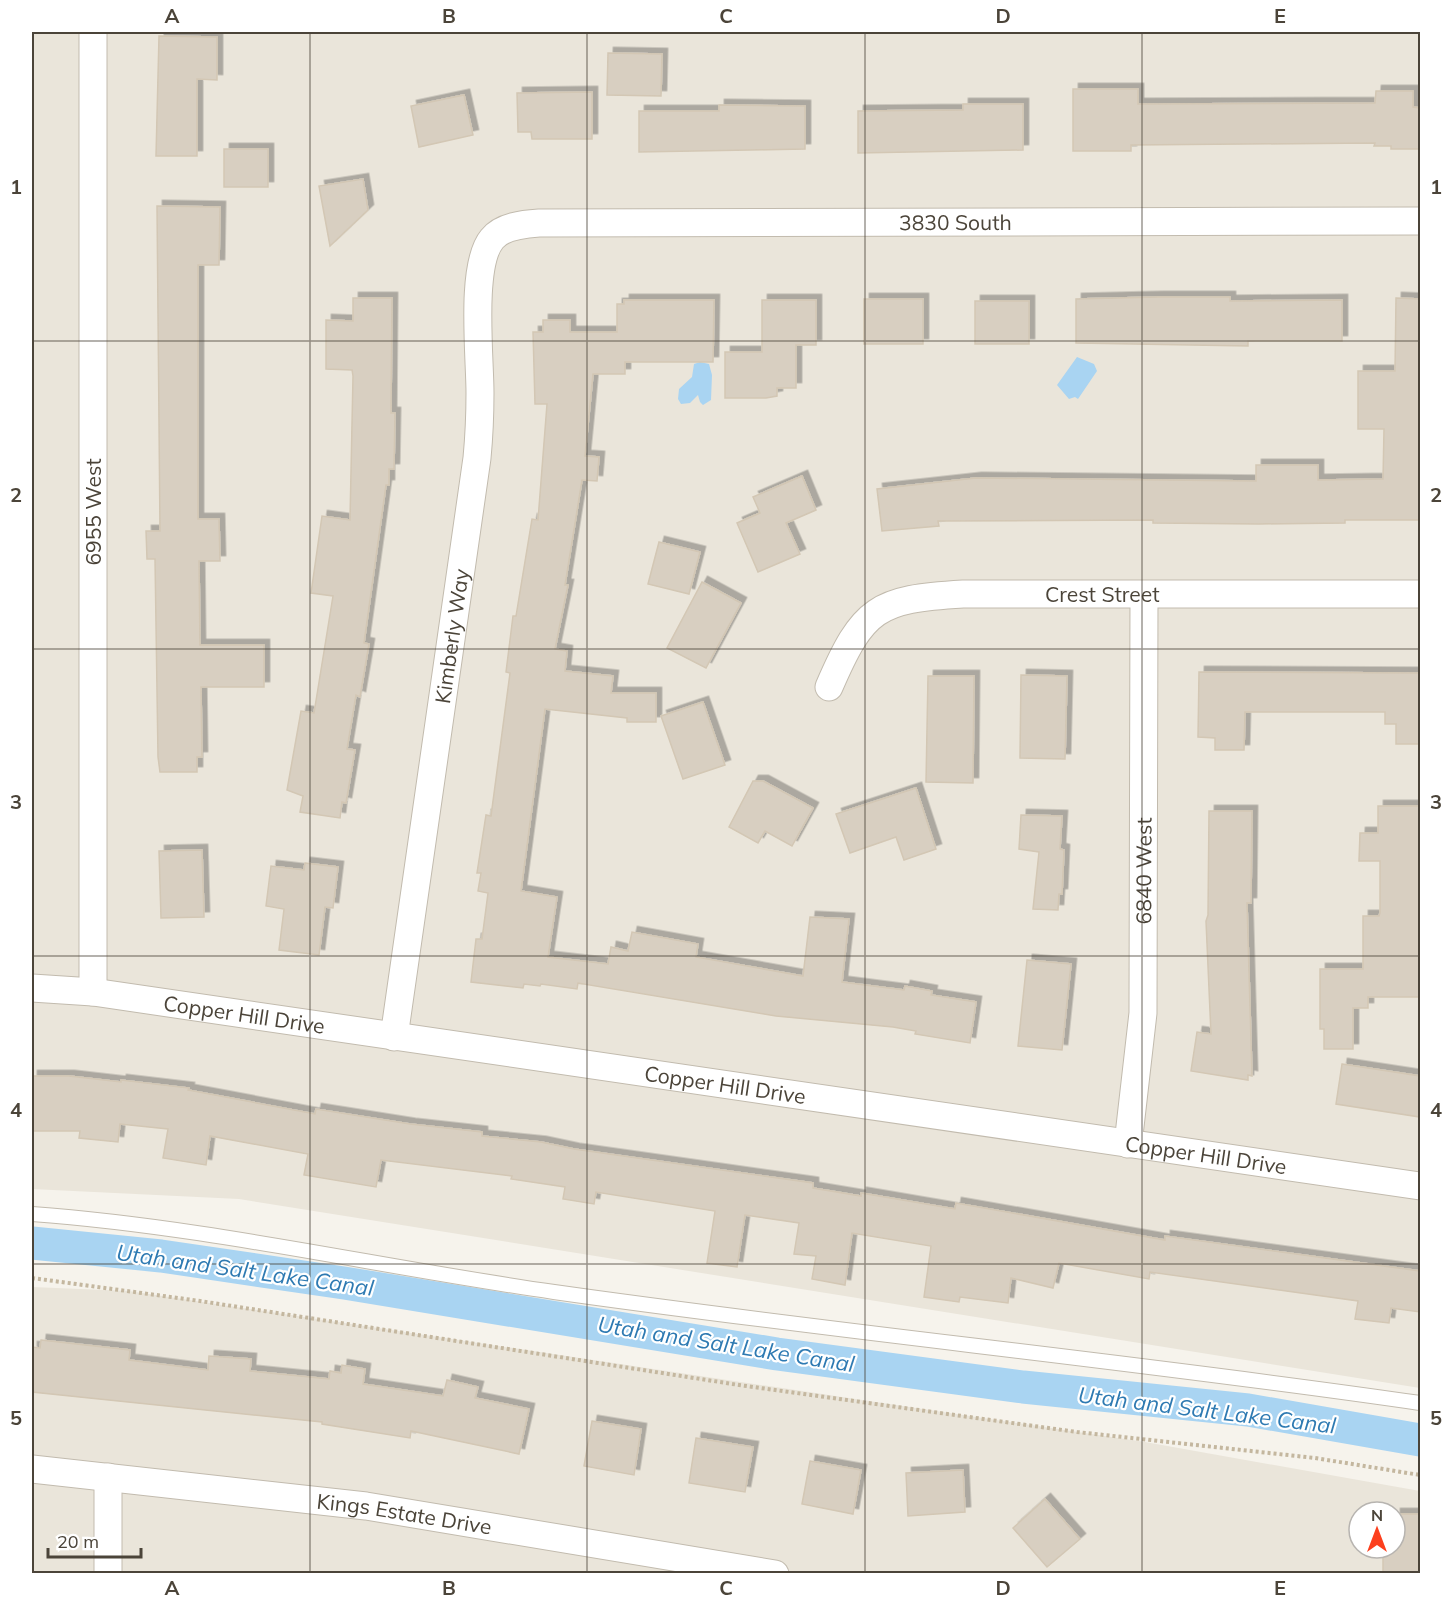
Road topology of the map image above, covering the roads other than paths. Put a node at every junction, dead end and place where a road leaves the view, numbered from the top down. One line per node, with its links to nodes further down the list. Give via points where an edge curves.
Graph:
1 (93, 32): 8 (street, 6955 West)
2 (1420, 221): 3 (street, 3830 South, via 539,224 507,229)
3 (493, 236): 9 (street, Kimberly Way, via 485,249 479,280 477,458)
4 (1420, 594): 5 (street, Crest Street)
5 (1144, 595): 6 (street, Crest Street, via 963,594 896,603 880,610 858,629 848,642); 10 (street, 6840 West, via 1143,1025)
6 (830, 687)
7 (32, 988): 8 (street, Copper Hill Drive)
8 (93, 992): 9 (street, Copper Hill Drive)
9 (394, 1037): 10 (street, Copper Hill Drive)
10 (1128, 1144): 11 (street, Copper Hill Drive)
11 (1420, 1186)
12 (32, 1214): 13 (lane, via 237,1237 574,1294)
13 (1420, 1403)
14 (32, 1469): 15 (street, Kings Estate Drive)
15 (108, 1477): 16 (street, Kings Estate Drive, via 366,1506); 17 (street)
16 (650, 1563): 18 (street, Kings Estate Drive)
17 (108, 1574)
18 (776, 1574)

